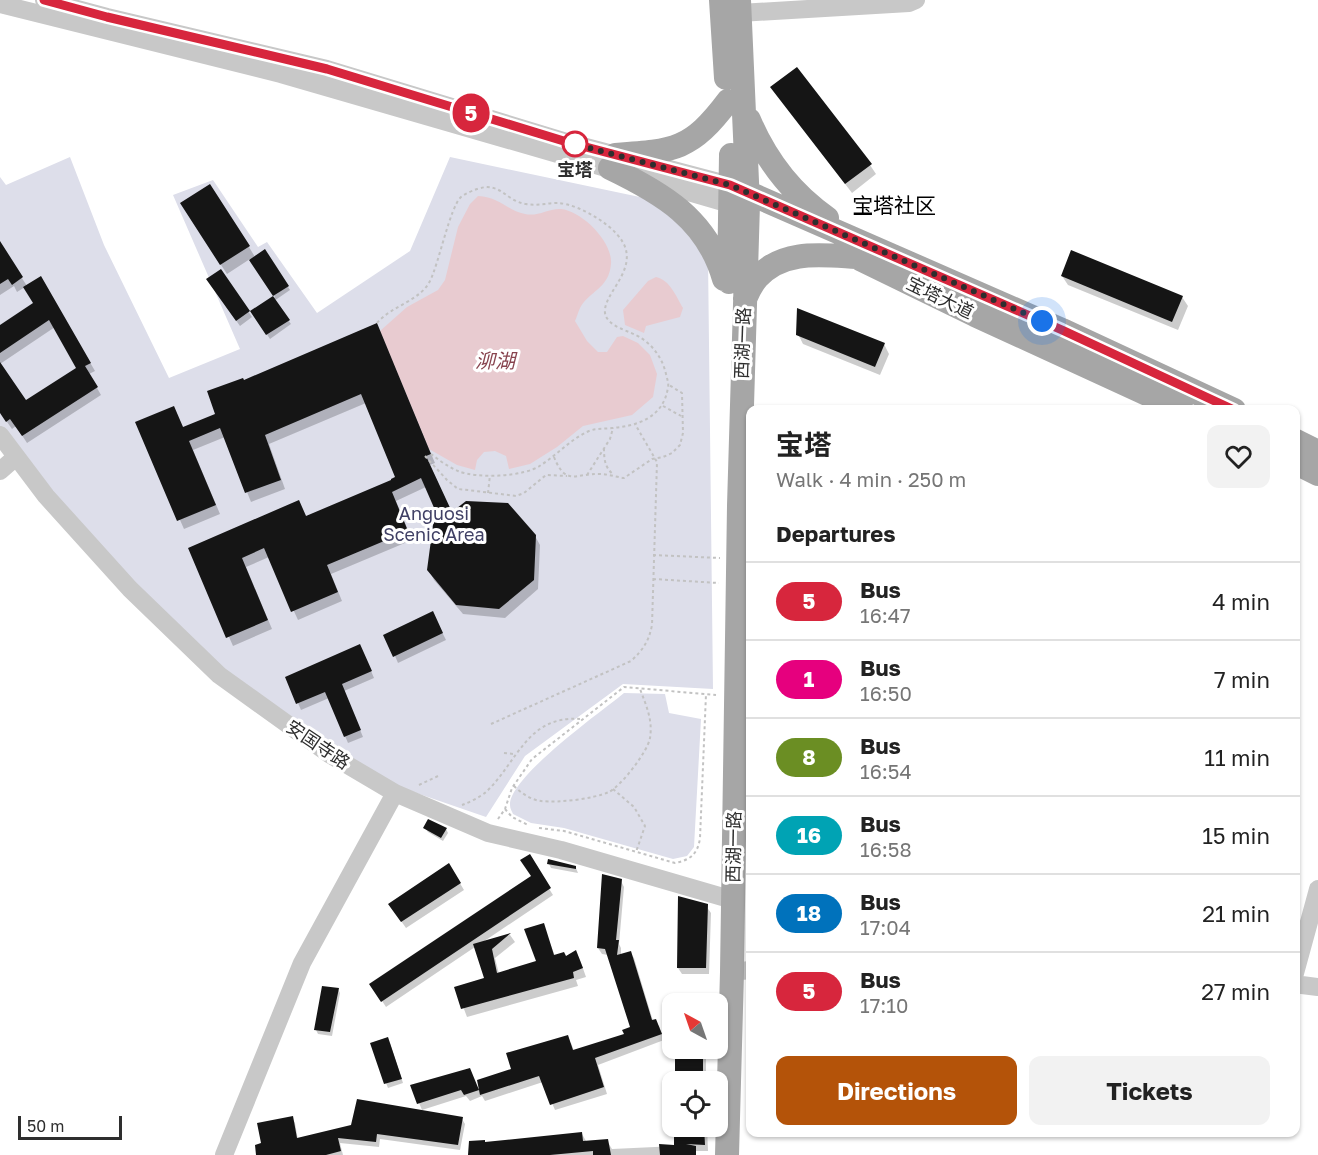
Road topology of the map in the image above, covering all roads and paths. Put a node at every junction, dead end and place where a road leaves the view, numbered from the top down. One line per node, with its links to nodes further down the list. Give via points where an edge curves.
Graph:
1 (44, 0): 6 (street, 宝塔大道, via 327,69 567,142)
2 (916, 0): 4 (street)
3 (0, 4): 6 (street, 宝塔大道)
4 (733, 4): 5 (main road, 西湖一路)
5 (736, 104): 6 (main road, via 687,143); 7 (main road, 西湖一路); 8 (main road, via 787,184)
6 (612, 161): 7 (street, 宝塔大道); 9 (main road, via 677,206 703,233)
7 (739, 198): 8 (main road, 宝塔大道); 9 (main road, 西湖一路)
8 (860, 250): 9 (main road, via 776,262); 12 (main road, 宝塔大道, via 975,315); 13 (main road, 宝塔大道, via 1062,330)
9 (737, 297): 36 (main road, 西湖一路); 53 (main road, 西湖一路, via 737,588)
10 (377, 323): 11 (path, via 429,284 459,199 466,193 495,187 525,204 560,203 584,211 620,238 627,258 605,313 609,321 642,338 655,350)
11 (669, 386): 14 (path); 15 (path, via 682,393)
12 (1171, 405)
13 (1223, 405)
14 (663, 406): 15 (path); 16 (path)
15 (682, 417): 26 (path, via 680,445 672,453)
16 (635, 424): 17 (path); 26 (path)
17 (613, 428): 20 (path); 24 (path, via 595,429 579,436)
18 (0, 435): 25 (street, 安国寺路)
19 (1300, 443): 21 (main road)
20 (604, 448): 31 (path); 33 (path, via 608,470)
21 (1318, 452)
22 (431, 454): 29 (path, via 459,471)
23 (425, 456): 34 (path, via 458,489)
24 (553, 456): 29 (path, via 522,474); 32 (path, via 563,473)
25 (16, 457): 28 (street); 47 (street, 安国寺路, via 130,589 219,675 329,754)
26 (656, 458): 33 (path, via 624,478); 35 (path)
27 (1300, 465): 30 (main road)
28 (0, 471)
29 (490, 474): 34 (path)
30 (1318, 474)
31 (586, 475): 32 (path); 33 (path)
32 (570, 476): 34 (path, via 546,475 516,496)
33 (618, 477)
34 (488, 493)
35 (654, 555): 36 (path); 37 (path)
36 (725, 558): 38 (main road, 西湖一路)
37 (653, 579): 38 (path); 42 (path, via 650,638 631,661)
38 (724, 583): 40 (main road, 西湖一路)
39 (640, 689): 40 (path); 41 (path, via 624,687); 46 (path, via 649,713 650,738 645,753)
40 (714, 695): 51 (path, via 699,848 693,856 675,863); 53 (main road, 西湖一路)
41 (582, 719): 44 (path, via 563,717 528,739); 45 (path, via 532,759)
42 (491, 724)
43 (504, 753): 44 (path)
44 (514, 754): 49 (path, via 486,793)
45 (514, 786): 46 (path, via 540,801 574,800); 48 (path)
46 (613, 789): 51 (path, via 634,807 645,826)
47 (395, 793): 49 (street, 安国寺路); 60 (street, via 302,963)
48 (505, 809): 50 (path); 51 (path, via 532,827 564,831)
49 (443, 813): 50 (street, 安国寺路)
50 (488, 833): 53 (street, 安国寺路)
51 (636, 852)
52 (1318, 889): 54 (street)
53 (726, 898): 55 (main road, 西湖一路); 58 (main road, 西湖一路)
54 (1300, 955)
55 (741, 971): 62 (main road, 西湖一路)
56 (1300, 985): 57 (street)
57 (1318, 987)
58 (717, 993)
59 (713, 1137): 61 (main road)
60 (224, 1155)
61 (712, 1155)
62 (727, 1155)

